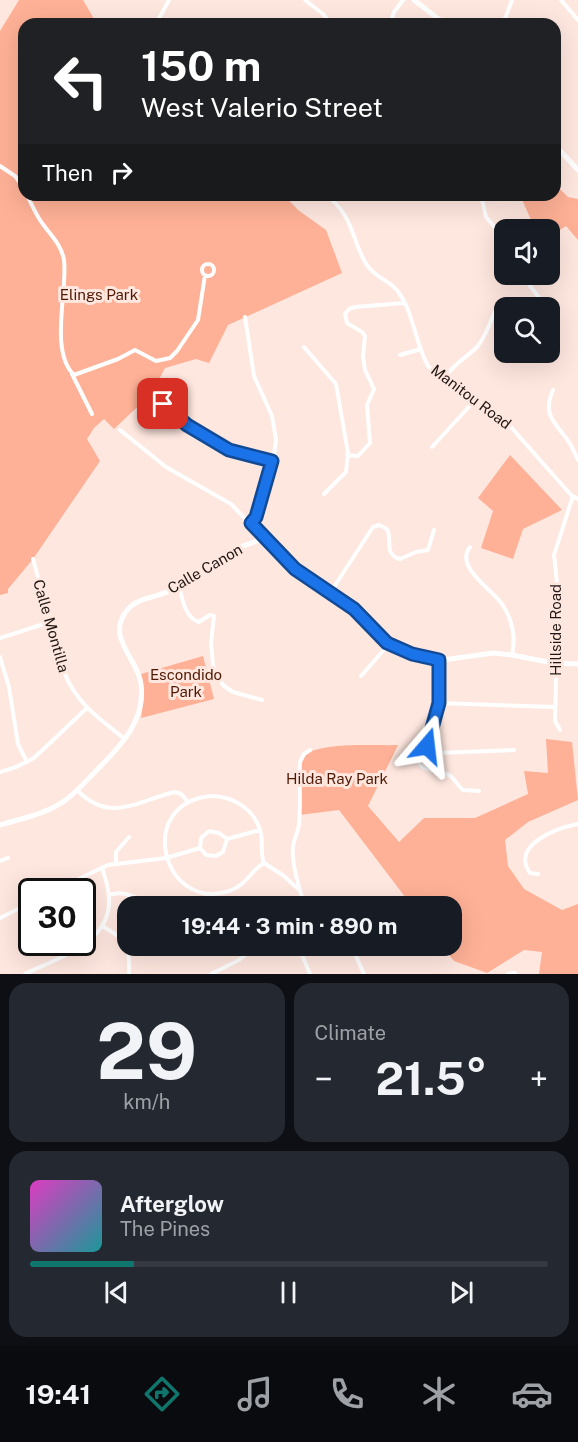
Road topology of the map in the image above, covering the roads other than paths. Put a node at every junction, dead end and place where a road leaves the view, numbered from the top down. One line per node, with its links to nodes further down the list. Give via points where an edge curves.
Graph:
1 (169, 0): 7 (street)
2 (305, 0): 8 (street)
3 (403, 0): 9 (street)
4 (414, 0): 10 (street)
5 (512, 0): 11 (street)
6 (561, 0): 12 (street)
7 (159, 18)
8 (326, 18)
9 (392, 18)
10 (437, 18)
11 (505, 18)
12 (578, 20)
13 (561, 152): 15 (street)
14 (0, 166): 16 (street)
15 (578, 170)
16 (18, 181)
17 (30, 201): 30 (street, via 63,254 61,338)
18 (333, 201): 24 (street, Manitou Road, via 348,219 370,269 395,288)
19 (482, 201): 20 (street, via 486,217)
20 (494, 226)
21 (205, 275): 30 (street, via 198,320 170,358 153,360 135,350)
22 (529, 285): 23 (street)
23 (538, 297)
24 (404, 303): 28 (street, Manitou Road); 38 (street, via 355,307 345,314 347,323 365,336 364,370 374,387 367,405 370,443 358,456)
25 (494, 315): 31 (street, via 477,346)
26 (245, 317): 40 (street, via 254,376 274,423)
27 (304, 347): 38 (street, via 336,384)
28 (421, 349): 29 (street); 31 (street, Manitou Road, via 433,371)
29 (400, 355)
30 (72, 374): 35 (street)
31 (445, 378): 34 (street, Manitou Road)
32 (554, 390): 39 (street, via 550,414)
33 (151, 394): 40 (street, via 187,425 229,450)
34 (476, 399): 37 (street); 42 (street, Manitou Road, via 503,418)
35 (92, 414)
36 (120, 430): 43 (street, via 166,467 231,504)
37 (432, 447)
38 (347, 455): 41 (street, via 345,474)
39 (578, 459)
40 (272, 461): 43 (street)
41 (324, 494)
42 (576, 497): 56 (street, Hillside Road, via 554,555 558,593)
43 (251, 523): 45 (street)
44 (434, 530): 49 (street, via 428,550 400,559 390,551 387,529 373,527)
45 (262, 537): 48 (street, Calle Canon); 49 (street, via 295,569)
46 (471, 547): 53 (street, via 466,553 467,565 508,614 513,630)
47 (33, 559): 50 (street, Calle Montilla)
48 (179, 586): 59 (street, via 186,610 194,620 201,621 210,615 215,618 211,643 213,665 220,681 233,692); 64 (street, Calle Canon, via 136,602 122,619 121,644 135,667 141,694 139,711)
49 (330, 593): 52 (street, via 354,609)
50 (50, 622): 51 (street); 62 (street, Calle Montilla, via 67,680)
51 (0, 638)
52 (389, 644): 55 (street); 58 (street)
53 (512, 655): 55 (street, via 493,653); 56 (street)
54 (0, 657): 68 (street, via 18,744)
55 (439, 660): 60 (street)
56 (556, 663): 57 (street); 61 (street, Hillside Road)
57 (578, 664)
58 (361, 676)
59 (262, 700)
60 (439, 703): 61 (street); 65 (street)
61 (555, 707): 63 (street, Hillside Road)
62 (87, 708): 64 (street, Calle Montilla); 68 (street)
63 (560, 730)
64 (126, 739): 70 (street)
65 (428, 749): 67 (street, via 435,753); 71 (street, via 418,757 421,765 448,775 463,790)
66 (310, 750): 87 (street, via 300,762 299,824 293,856)
67 (514, 750)
68 (27, 762): 69 (street)
69 (0, 772)
70 (77, 790): 72 (street, via 95,805 110,809 175,792); 74 (street, via 50,810)
71 (479, 791)
72 (188, 802): 75 (street, via 211,796 230,798 248,810); 80 (street, via 168,826)
73 (578, 824): 85 (street, via 530,846 525,865 530,873)
74 (0, 825)
75 (260, 830): 77 (street); 83 (street)
76 (129, 837): 82 (street, via 116,852)
77 (227, 839): 78 (street, via 209,831 201,838); 78 (street, via 223,852 216,856 206,855)
78 (200, 848): 80 (street)
79 (8, 858): 81 (street)
80 (166, 858): 82 (street); 83 (street, via 184,883 216,894 237,888)
81 (0, 861)
82 (116, 863): 84 (street)
83 (264, 863): 87 (street)
84 (102, 868): 86 (street); 88 (street)
85 (538, 874)
86 (81, 878)
87 (298, 890): 90 (street)
88 (109, 895): 89 (street); 93 (street)
89 (132, 896)
90 (301, 896)
91 (18, 909): 92 (street)
92 (0, 918)
93 (102, 926): 98 (street, via 86,943); 99 (street, via 126,944)
94 (244, 956): 100 (street)
95 (303, 956): 101 (street)
96 (356, 956): 102 (street)
97 (515, 973): 103 (street)
98 (25, 974)
99 (129, 974)
100 (211, 974)
101 (310, 974)
102 (364, 974)
103 (508, 974)

